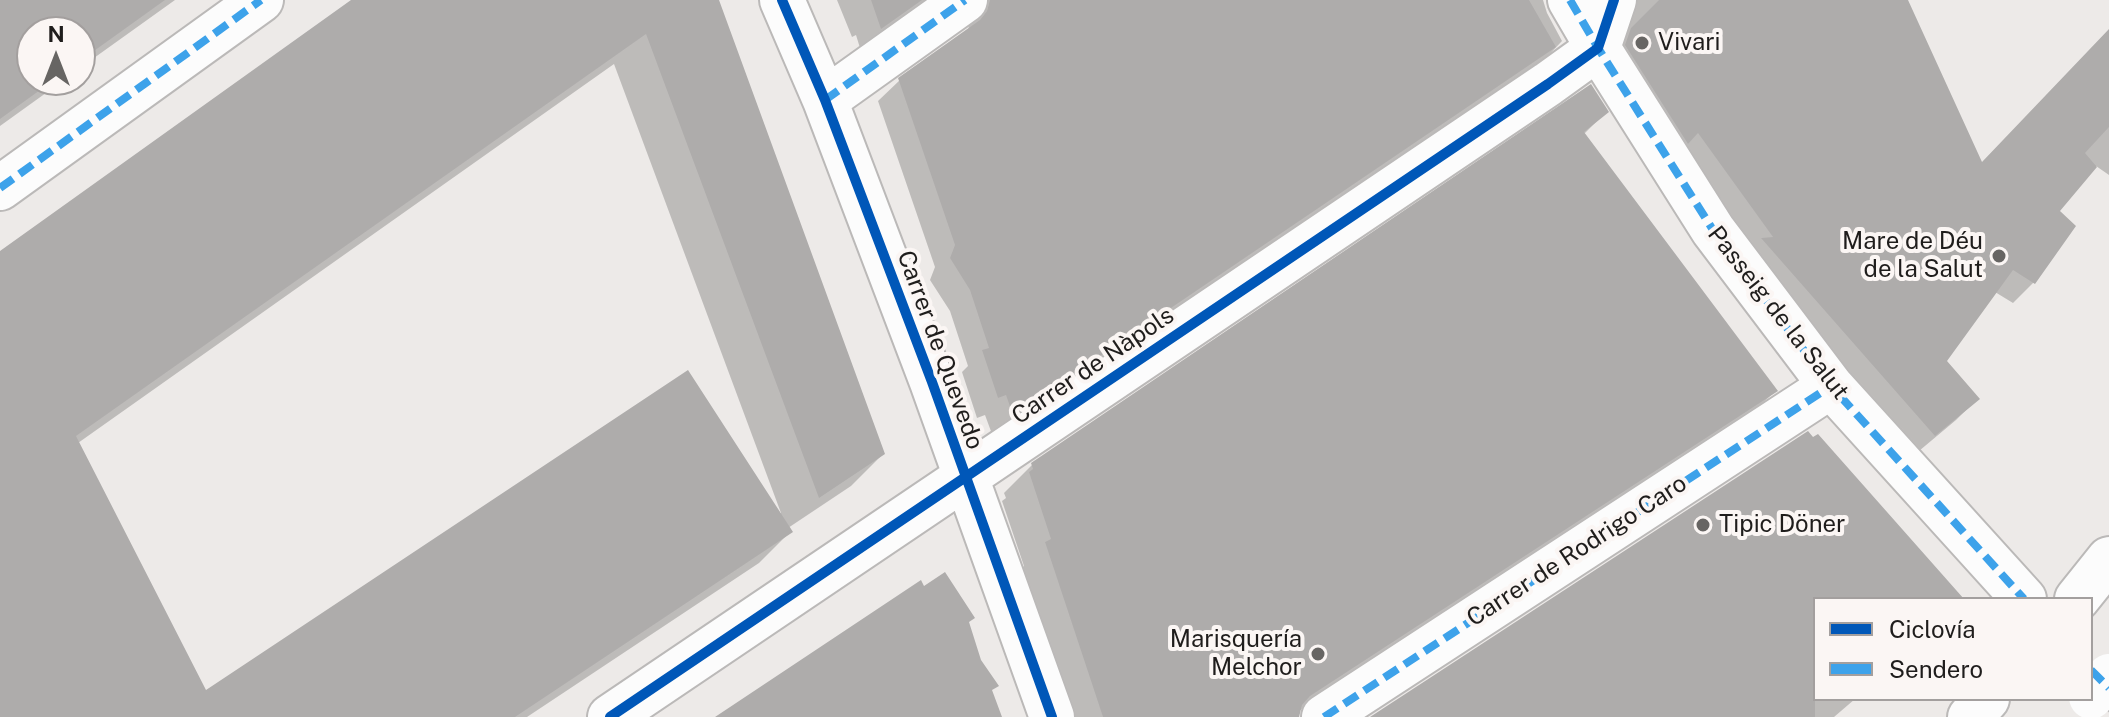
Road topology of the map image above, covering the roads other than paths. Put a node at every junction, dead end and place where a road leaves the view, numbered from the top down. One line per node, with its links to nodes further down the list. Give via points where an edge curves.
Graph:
1 (261, 0): 8 (main road)
2 (782, 0): 7 (main road, Carrer de Quevedo)
3 (965, 0): 7 (main road)
4 (1570, 0): 6 (main road, Passeig de la Salut)
5 (1614, 0): 6 (main road)
6 (1598, 48): 9 (main road, Passeig de la Salut, via 1713,230); 10 (main road, Carrer de Nàpols)
7 (825, 100): 10 (main road, Carrer de Quevedo)
8 (0, 188)
9 (1831, 386): 12 (main road, Passeig de la Salut); 19 (main road, Carrer de Rodrigo Caro)
10 (966, 476): 17 (main road, Carrer de Nàpols); 18 (main road, Carrer de Quevedo)
11 (2109, 559): 13 (main road)
12 (2022, 597)
13 (2079, 597)
14 (2109, 676): 15 (main road, bridge)
15 (2093, 695)
16 (1985, 701): 20 (main road)
17 (610, 717)
18 (1052, 717)
19 (1324, 717)
20 (1970, 717)

